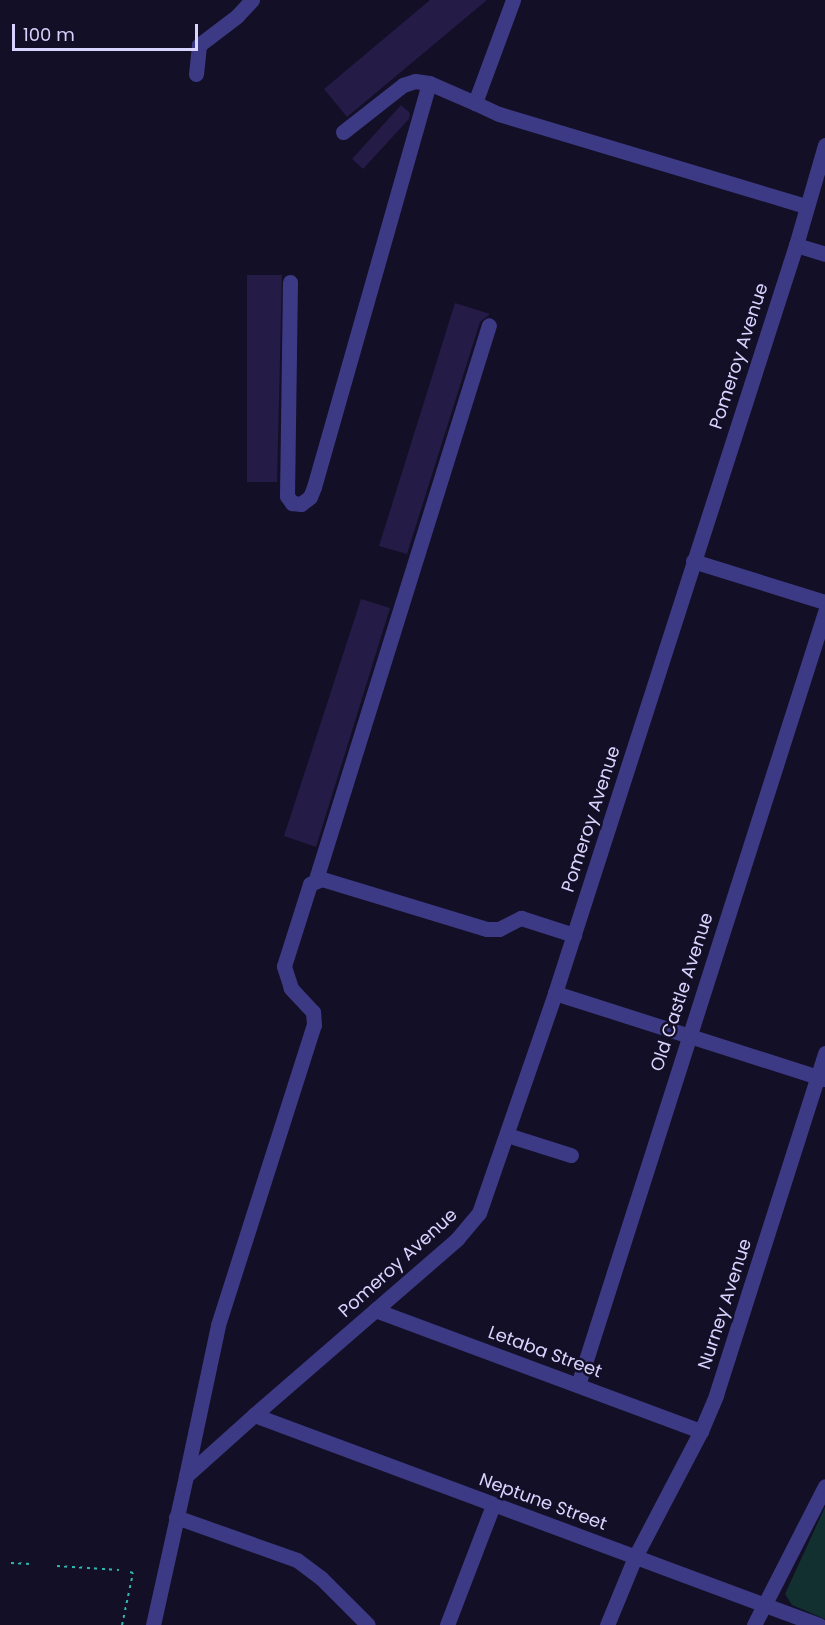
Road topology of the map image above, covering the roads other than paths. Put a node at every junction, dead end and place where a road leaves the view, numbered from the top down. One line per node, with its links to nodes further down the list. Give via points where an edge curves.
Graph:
1 (252, 0): 3 (street, via 199,45)
2 (513, 0): 5 (street)
3 (196, 74)
4 (429, 82): 5 (street); 6 (street, via 404,85); 11 (street, via 314,487 301,504 292,503 287,496)
5 (475, 103): 8 (street, via 499,114)
6 (344, 132)
7 (825, 145): 8 (street, Pomeroy Avenue)
8 (806, 206): 9 (street, Pomeroy Avenue)
9 (796, 245): 10 (street); 13 (street, Pomeroy Avenue)
10 (825, 255)
11 (290, 282)
12 (489, 325): 16 (street)
13 (693, 561): 14 (street); 17 (street, Pomeroy Avenue)
14 (825, 602)
15 (825, 612): 19 (street, Old Castle Avenue)
16 (316, 879): 17 (street, via 487,929 499,929 520,918); 28 (street, via 307,891 284,966 291,988 313,1012 314,1025 218,1325)
17 (574, 935): 18 (street, Pomeroy Avenue)
18 (555, 993): 19 (street); 22 (street, Pomeroy Avenue)
19 (689, 1034): 21 (street); 25 (street, Old Castle Avenue)
20 (825, 1053): 21 (street, Nurney Avenue)
21 (821, 1078): 27 (street, Nurney Avenue)
22 (507, 1135): 23 (street); 24 (street, Pomeroy Avenue, via 471,1226)
23 (571, 1155)
24 (375, 1310): 25 (street, Letaba Street); 26 (street, Pomeroy Avenue)
25 (578, 1385): 27 (street, Letaba Street)
26 (254, 1414): 28 (street, Pomeroy Avenue); 30 (street, Neptune Street)
27 (701, 1431): 32 (street, Nurney Avenue)
28 (186, 1476): 31 (street)
29 (825, 1486): 33 (street)
30 (493, 1505): 32 (street, Neptune Street); 36 (street)
31 (176, 1517): 34 (street); 35 (street, via 297,1560)
32 (635, 1557): 33 (street, Neptune Street); 37 (street, Nurney Avenue)
33 (767, 1605): 38 (street); 39 (street, Neptune Street)
34 (153, 1625)
35 (368, 1625)
36 (447, 1625)
37 (607, 1625)
38 (754, 1625)
39 (819, 1625)

